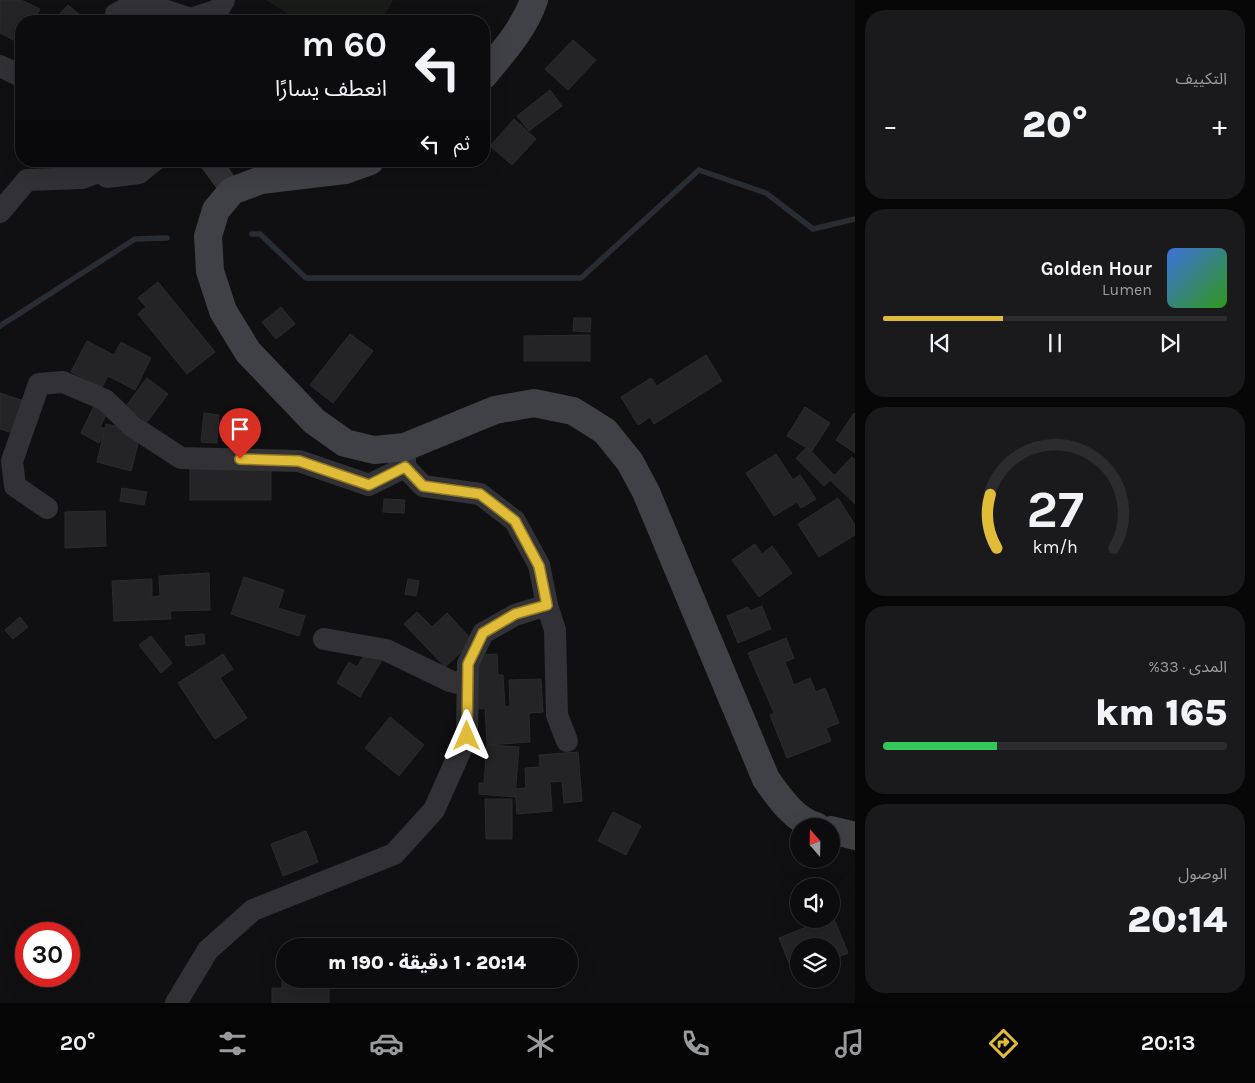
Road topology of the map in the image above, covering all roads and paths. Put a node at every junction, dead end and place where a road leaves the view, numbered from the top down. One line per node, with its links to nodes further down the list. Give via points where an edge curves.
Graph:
1 (224, 0): 5 (street, via 218,10)
2 (534, 0): 7 (main road, via 506,50)
3 (116, 15): 4 (street, via 138,2)
4 (179, 15)
5 (203, 15)
6 (0, 66): 8 (street)
7 (490, 68)
8 (15, 73)
9 (94, 167): 15 (street, via 82,178 27,180)
10 (96, 167): 11 (street, via 107,176 139,173)
11 (146, 167)
12 (214, 167): 14 (street)
13 (353, 167): 14 (main road, via 261,180)
14 (232, 191): 16 (main road, via 216,210 208,236 210,271 223,311 248,352 314,421 345,443)
15 (0, 212)
16 (405, 457): 17 (street, via 369,485 299,461 182,458 132,426 105,400 62,382 39,384 12,461 15,486); 18 (street, via 423,486 480,494 515,521 539,566); 22 (main road, via 495,410 534,403 573,411 605,431 630,462 646,492 766,779 785,806)
17 (47, 508)
18 (547, 605): 20 (street, via 515,614 483,633 468,664); 21 (street, via 554,630 557,716)
19 (324, 638): 20 (street, via 386,650 450,681)
20 (468, 685): 25 (street, via 467,736 434,810 394,854 253,910 208,950)
21 (567, 741)
22 (801, 818)
23 (840, 832): 24 (main road)
24 (855, 836)
25 (176, 1003)

